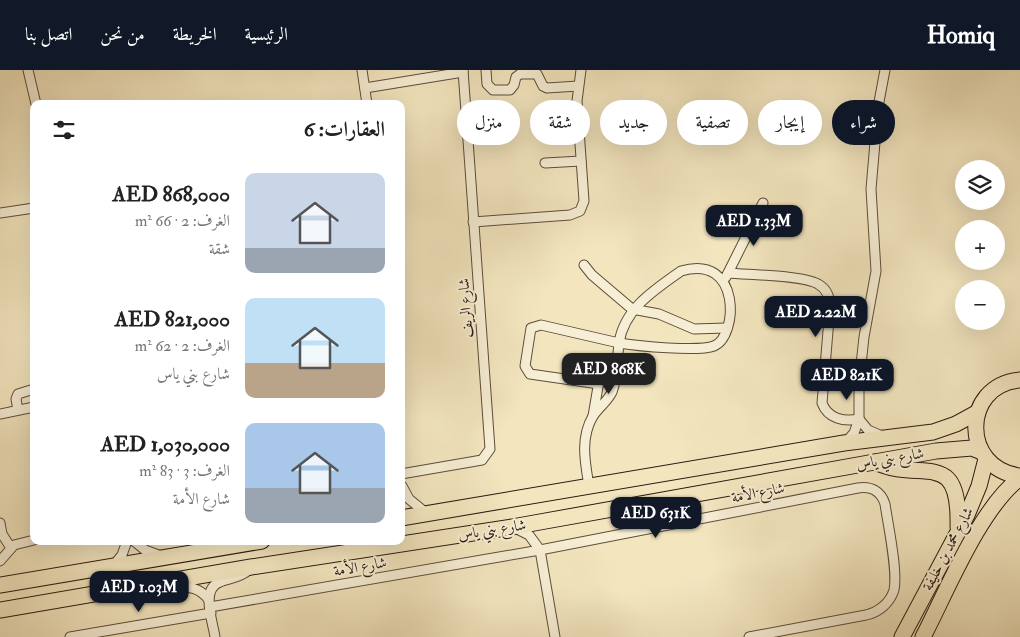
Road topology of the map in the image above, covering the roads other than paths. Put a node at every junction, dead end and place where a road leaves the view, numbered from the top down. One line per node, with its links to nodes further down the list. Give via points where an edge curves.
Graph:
1 (28, 70): 9 (street)
2 (362, 70): 8 (street)
3 (486, 70): 7 (street, via 487,84 493,90 510,90 516,77 522,74 537,74 547,88)
4 (581, 70): 7 (street)
5 (885, 70): 32 (street, via 872,169 871,210 876,271 863,344)
6 (463, 71): 8 (street); 16 (street, شارع الريف)
7 (578, 86): 11 (street)
8 (365, 88): 10 (street)
9 (35, 100)
10 (366, 100)
11 (581, 161): 12 (street); 16 (street, via 584,201 575,214)
12 (545, 163)
13 (763, 202): 18 (street)
14 (30, 209): 15 (street)
15 (0, 213)
16 (473, 222): 38 (street, شارع الريف, via 490,449 482,460)
17 (584, 265): 20 (street)
18 (728, 273): 19 (street); 32 (street, via 808,280 824,289 830,307 822,403 835,418)
19 (724, 282): 20 (street, via 709,271 690,269 674,276); 21 (street, via 730,297)
20 (632, 310): 21 (street, via 659,314 694,329); 22 (street, via 623,326)
21 (726, 328): 22 (street, via 721,342 706,348)
22 (619, 343): 25 (street, via 541,325 529,331 525,366 530,374); 31 (street, via 611,392)
23 (602, 369): 25 (street)
24 (1020, 380): 29 (main road, via 1007,382 992,391)
25 (599, 384): 31 (street)
26 (30, 391): 28 (street, via 18,394)
27 (30, 408): 28 (street)
28 (18, 410): 30 (street)
29 (978, 412): 33 (main road, شارع بني ياس, via 945,429); 35 (main road, via 975,432)
30 (0, 414)
31 (593, 416): 39 (street, via 584,439)
32 (859, 419): 33 (street, via 868,430); 34 (street)
33 (887, 438): 34 (main road, شارع بني ياس)
34 (844, 444): 39 (main road, شارع بني ياس)
35 (984, 455): 36 (main road, شارع بني ياس, via 972,448 960,448); 37 (main road, via 998,470); 45 (main road, شارع محمد بن خليفة, via 979,486)
36 (874, 462): 44 (main road, شارع بني ياس); 45 (main road, via 895,470 930,470 947,478 958,501)
37 (1020, 477): 67 (main road, شارع محمد بن خليفة, via 985,518)
38 (405, 478)
39 (589, 486): 41 (main road, شارع بني ياس)
40 (405, 488): 41 (street, via 409,499)
41 (426, 514): 42 (main road, شارع بني ياس)
42 (405, 517)
43 (0, 523): 52 (street)
44 (512, 527): 47 (main road, شارع بني ياس); 53 (street, via 529,535)
45 (958, 531): 66 (main road, شارع محمد بن خليفة)
46 (30, 541): 52 (street)
47 (405, 543)
48 (126, 545): 56 (street)
49 (139, 545): 54 (street)
50 (238, 545): 54 (main road)
51 (395, 545): 57 (main road, شارع بني ياس)
52 (10, 548): 55 (street)
53 (540, 550): 60 (street, شارع الأمة); 64 (street); 65 (street, شارع الأمة, via 863,487 880,494 885,504 894,576 893,592 886,604 877,612 866,615)
54 (166, 557): 56 (main road)
55 (0, 561)
56 (113, 566): 59 (main road)
57 (251, 567): 58 (main road, شارع بني ياس); 60 (street, via 238,578 214,585 210,592)
58 (151, 584): 60 (street, via 194,587 203,592); 61 (main road, شارع بني ياس)
59 (0, 585)
60 (210, 607): 62 (street, شارع الأمة); 63 (street)
61 (0, 610)
62 (70, 637)
63 (215, 637)
64 (555, 637)
65 (749, 637)
66 (902, 637)
67 (923, 637)

